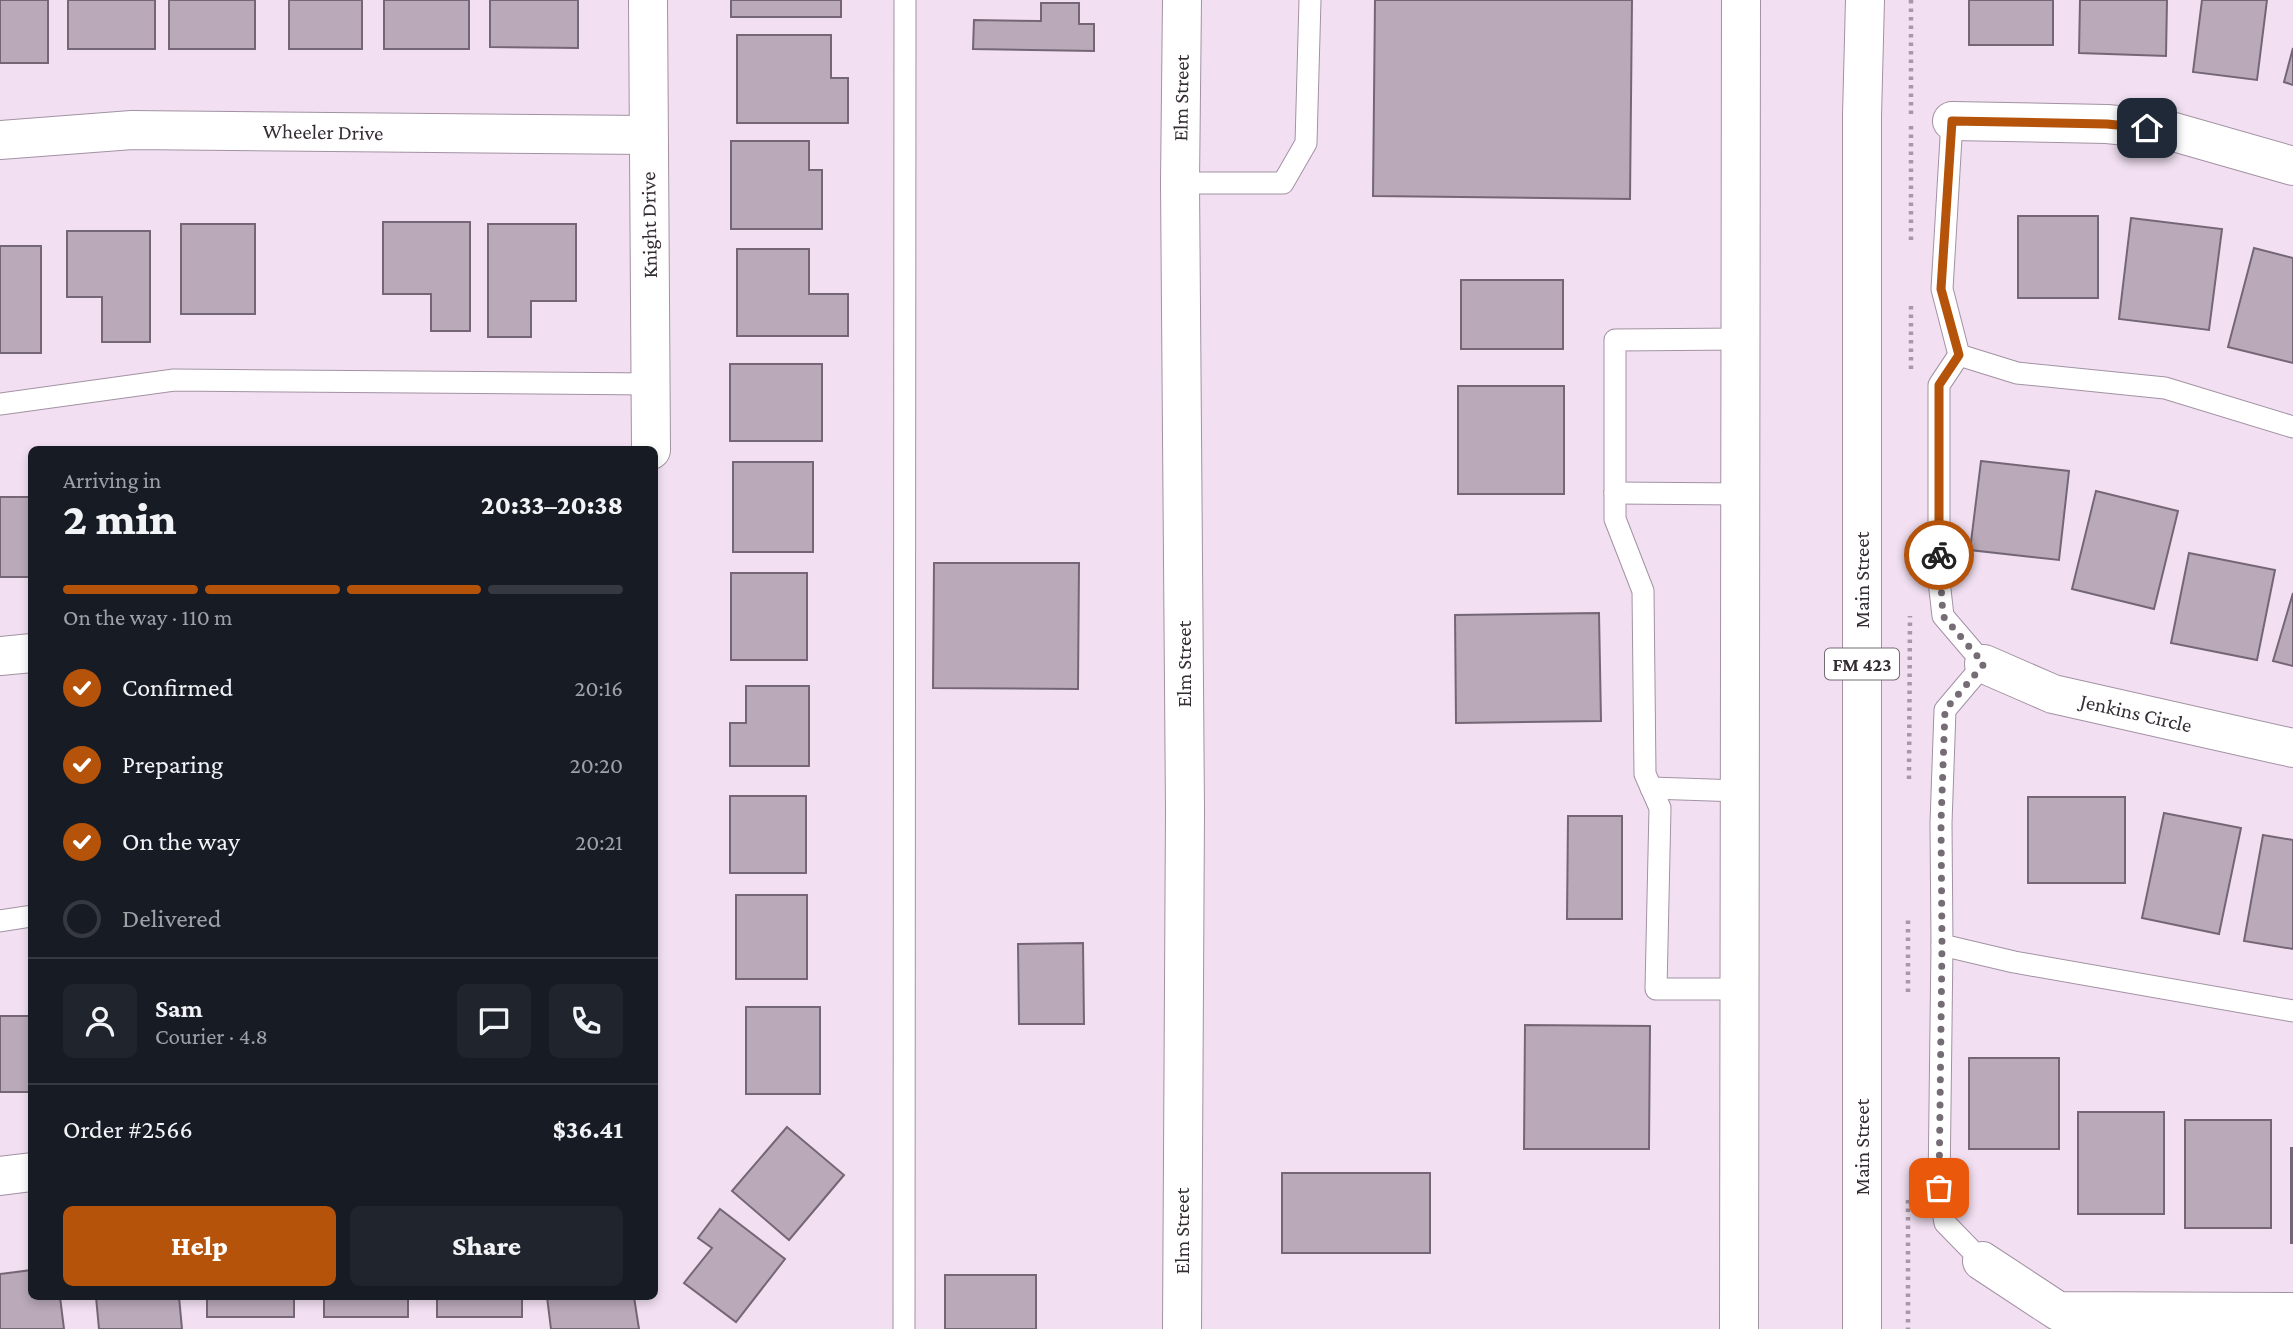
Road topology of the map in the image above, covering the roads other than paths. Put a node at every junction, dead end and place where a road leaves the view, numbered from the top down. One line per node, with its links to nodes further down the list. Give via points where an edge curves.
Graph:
1 (648, 0): 8 (street, Knight Drive)
2 (905, 0): 35 (lane)
3 (1182, 0): 11 (street, Elm Street)
4 (1310, 0): 11 (lane, via 1306,143 1283,183)
5 (1741, 0): 12 (street)
6 (1865, 0): 38 (street, Main Street / FM 423)
7 (1952, 121): 10 (street, via 2167,130); 13 (lane, via 1941,289)
8 (647, 135): 9 (street, Wheeler Drive, via 132,130); 14 (street, Knight Drive)
9 (0, 140)
10 (2293, 166)
11 (1180, 183): 36 (street, Elm Street, via 1185,811)
12 (1741, 339): 18 (lane, via 1615,340); 19 (street)
13 (1959, 355): 16 (lane, via 2017,373 2165,388); 22 (lane, via 1939,385 1939,581 1943,616)
14 (651, 384): 15 (lane, via 174,380); 17 (street, Knight Drive)
15 (0, 404)
16 (2293, 427)
17 (651, 446)
18 (1615, 493): 19 (lane); 24 (lane, via 1615,519 1643,590 1645,774)
19 (1741, 494): 25 (street)
20 (28, 653): 21 (street)
21 (0, 656)
22 (1984, 664): 23 (street, Jenkins Circle, via 2053,694); 28 (lane, via 1945,710)
23 (2293, 748)
24 (1651, 788): 25 (lane); 29 (lane, via 1660,808 1656,989)
25 (1740, 791): 29 (street)
26 (28, 917): 27 (lane)
27 (0, 921)
28 (1942, 945): 30 (lane); 33 (lane, via 1939,1188 1945,1223)
29 (1740, 989): 37 (street)
30 (2293, 1011)
31 (28, 1172): 32 (street)
32 (0, 1176)
33 (1982, 1261): 34 (street, via 2058,1311)
34 (2293, 1312)
35 (904, 1329)
36 (1182, 1329)
37 (1739, 1329)
38 (1862, 1329)

